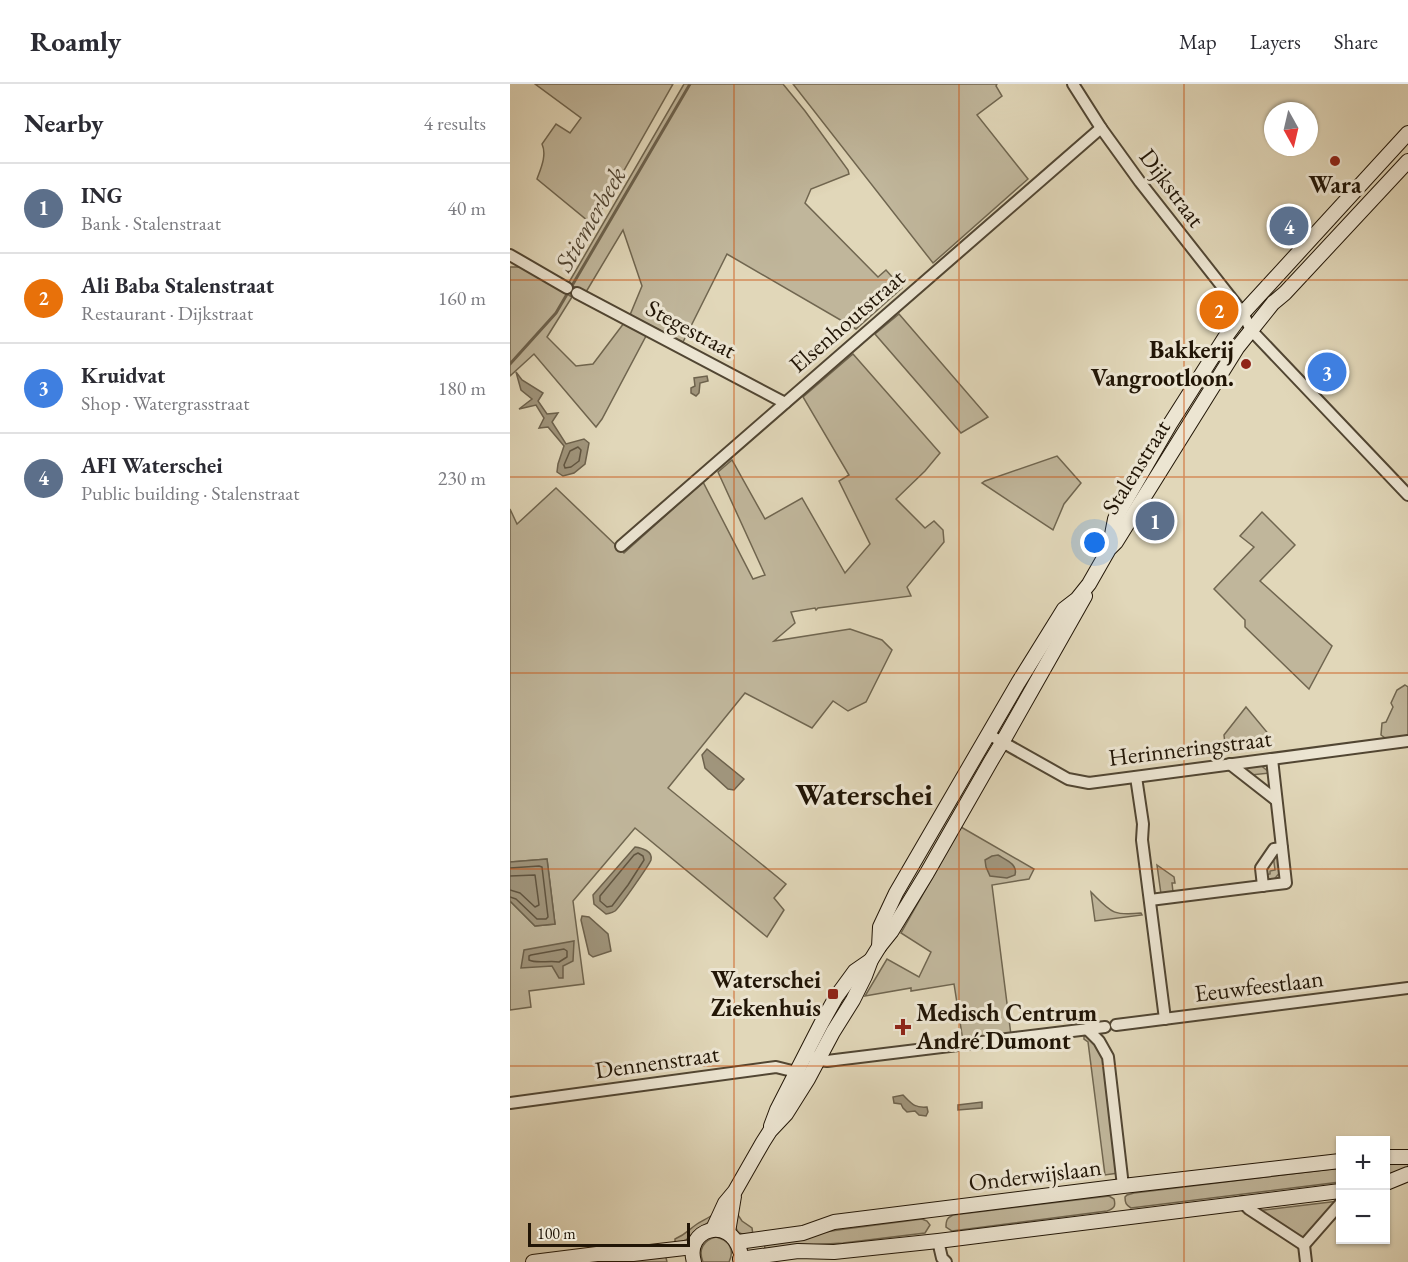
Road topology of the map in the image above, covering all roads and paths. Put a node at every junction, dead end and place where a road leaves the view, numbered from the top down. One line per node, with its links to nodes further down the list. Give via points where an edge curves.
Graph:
1 (1073, 84): 2 (street, Dijkstraat)
2 (1101, 128): 8 (street, Dijkstraat); 10 (street, Elsenhoutstraat)
3 (1408, 133): 6 (street, Stalenstraat)
4 (1408, 160): 7 (street, Stalenstraat)
5 (511, 256): 10 (street, Stegestraat)
6 (1271, 281): 7 (street); 8 (street, Stalenstraat)
7 (1285, 293): 9 (street, Stalenstraat)
8 (1243, 313): 9 (street, Dijkstraat); 11 (street, Stalenstraat)
9 (1251, 330): 12 (street, Stalenstraat); 13 (street, Dijkstraat)
10 (785, 403): 14 (street, Elsenhoutstraat)
11 (1170, 424): 12 (street); 15 (street, Stalenstraat, via 1115,519)
12 (1184, 432): 15 (street, Stalenstraat)
13 (1408, 495)
14 (621, 546)
15 (1109, 549): 16 (street, Stalenstraat)
16 (1089, 584): 17 (street, Stalenstraat, via 1064,609); 18 (street, Stalenstraat)
17 (1018, 683): 18 (street); 19 (street, Stalenstraat)
18 (1032, 690): 20 (street, Stalenstraat)
19 (988, 734): 20 (street, Herinneringstraat); 29 (street, Stalenstraat, via 896,893 880,927)
20 (1003, 741): 24 (street, Herinneringstraat, via 1068,778 1089,783); 29 (street, Stalenstraat)
21 (1408, 741): 22 (street, Herinneringstraat)
22 (1272, 759): 23 (street, Herinneringstraat); 25 (street)
23 (1230, 764): 24 (street, Herinneringstraat); 25 (street)
24 (1136, 777): 28 (street)
25 (1276, 800): 26 (street)
26 (1282, 848): 27 (street, via 1274,849 1262,868); 27 (street, via 1286,883)
27 (1263, 885): 28 (street)
28 (1150, 900): 31 (street)
29 (879, 947): 33 (street, Stalenstraat, via 871,960 855,971 820,1024)
30 (1408, 988): 31 (street, Eeuwfeestlaan)
31 (1165, 1019): 32 (street, Eeuwfeestlaan)
32 (1088, 1029): 33 (street, Eeuwfeestlaan, via 834,1060); 41 (street, via 1108,1057)
33 (812, 1057): 34 (street, Stalenstraat)
34 (802, 1076): 35 (street, Dennenstraat, via 776,1067); 42 (street, Stalenstraat, via 777,1110 770,1131)
35 (510, 1103)
36 (1390, 1156): 37 (street)
37 (1408, 1157)
38 (1336, 1162): 41 (street, Onderwijslaan)
39 (1408, 1174): 40 (street)
40 (1390, 1181)
41 (1122, 1183): 47 (street, Onderwijslaan, via 834,1222 804,1233)
42 (735, 1191): 46 (street, Stalenstraat); 47 (street, Stalenstraat)
43 (1336, 1192): 44 (street)
44 (1242, 1202): 48 (street); 49 (street)
45 (1336, 1210): 49 (street)
46 (713, 1229): 47 (street, Onderwijslaan); 50 (street, via 697,1238)
47 (733, 1237): 51 (street, via 740,1250)
48 (938, 1242): 51 (street, via 834,1252 798,1251); 54 (street)
49 (1304, 1245): 55 (street)
50 (693, 1247): 52 (street); 53 (street)
51 (739, 1260)
52 (533, 1262)
53 (694, 1262)
54 (946, 1262)
55 (1306, 1262)

